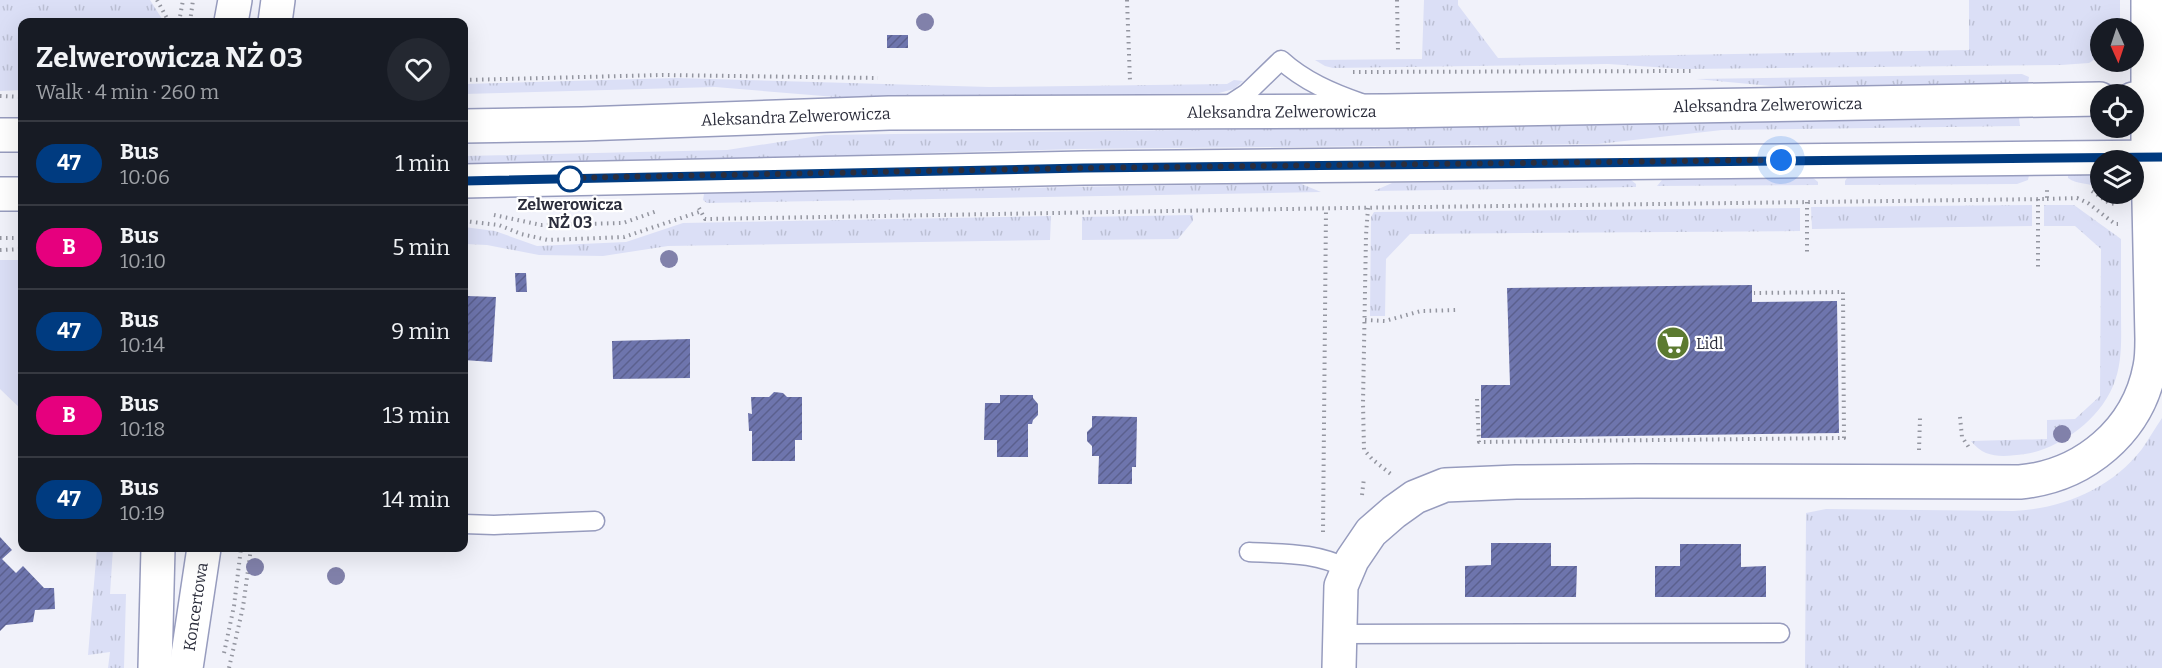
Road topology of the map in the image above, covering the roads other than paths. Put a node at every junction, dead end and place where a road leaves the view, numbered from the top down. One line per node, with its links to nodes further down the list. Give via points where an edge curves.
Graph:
1 (235, 0): 4 (street)
2 (278, 0): 5 (street)
3 (2148, 0): 6 (street)
4 (232, 18)
5 (276, 18)
6 (2148, 98): 13 (street)
7 (2090, 99): 8 (street, Aleksandra Zelwerowicza)
8 (1386, 111): 9 (street, Aleksandra Zelwerowicza); 9 (lane, via 1301,77 1281,60 1247,93)
9 (1217, 112): 10 (street, Aleksandra Zelwerowicza, via 890,113)
10 (468, 126)
11 (0, 135): 12 (street)
12 (18, 135)
13 (2155, 157): 14 (street, via 1084,168); 22 (street, via 2149,214 2151,366 2144,390 2120,430 2084,462 2062,473 2020,482 1626,481 1445,485 1415,498 1371,532)
14 (468, 181)
15 (0, 194): 16 (street)
16 (18, 194)
17 (595, 521): 18 (lane)
18 (468, 524)
19 (158, 552): 25 (street, Koncertowa)
20 (203, 552): 26 (street, Koncertowa)
21 (1249, 552): 22 (lane, via 1329,559)
22 (1345, 578): 24 (street)
23 (1780, 633): 24 (lane)
24 (1339, 634): 27 (street)
25 (155, 668)
26 (186, 668)
27 (1339, 668)

